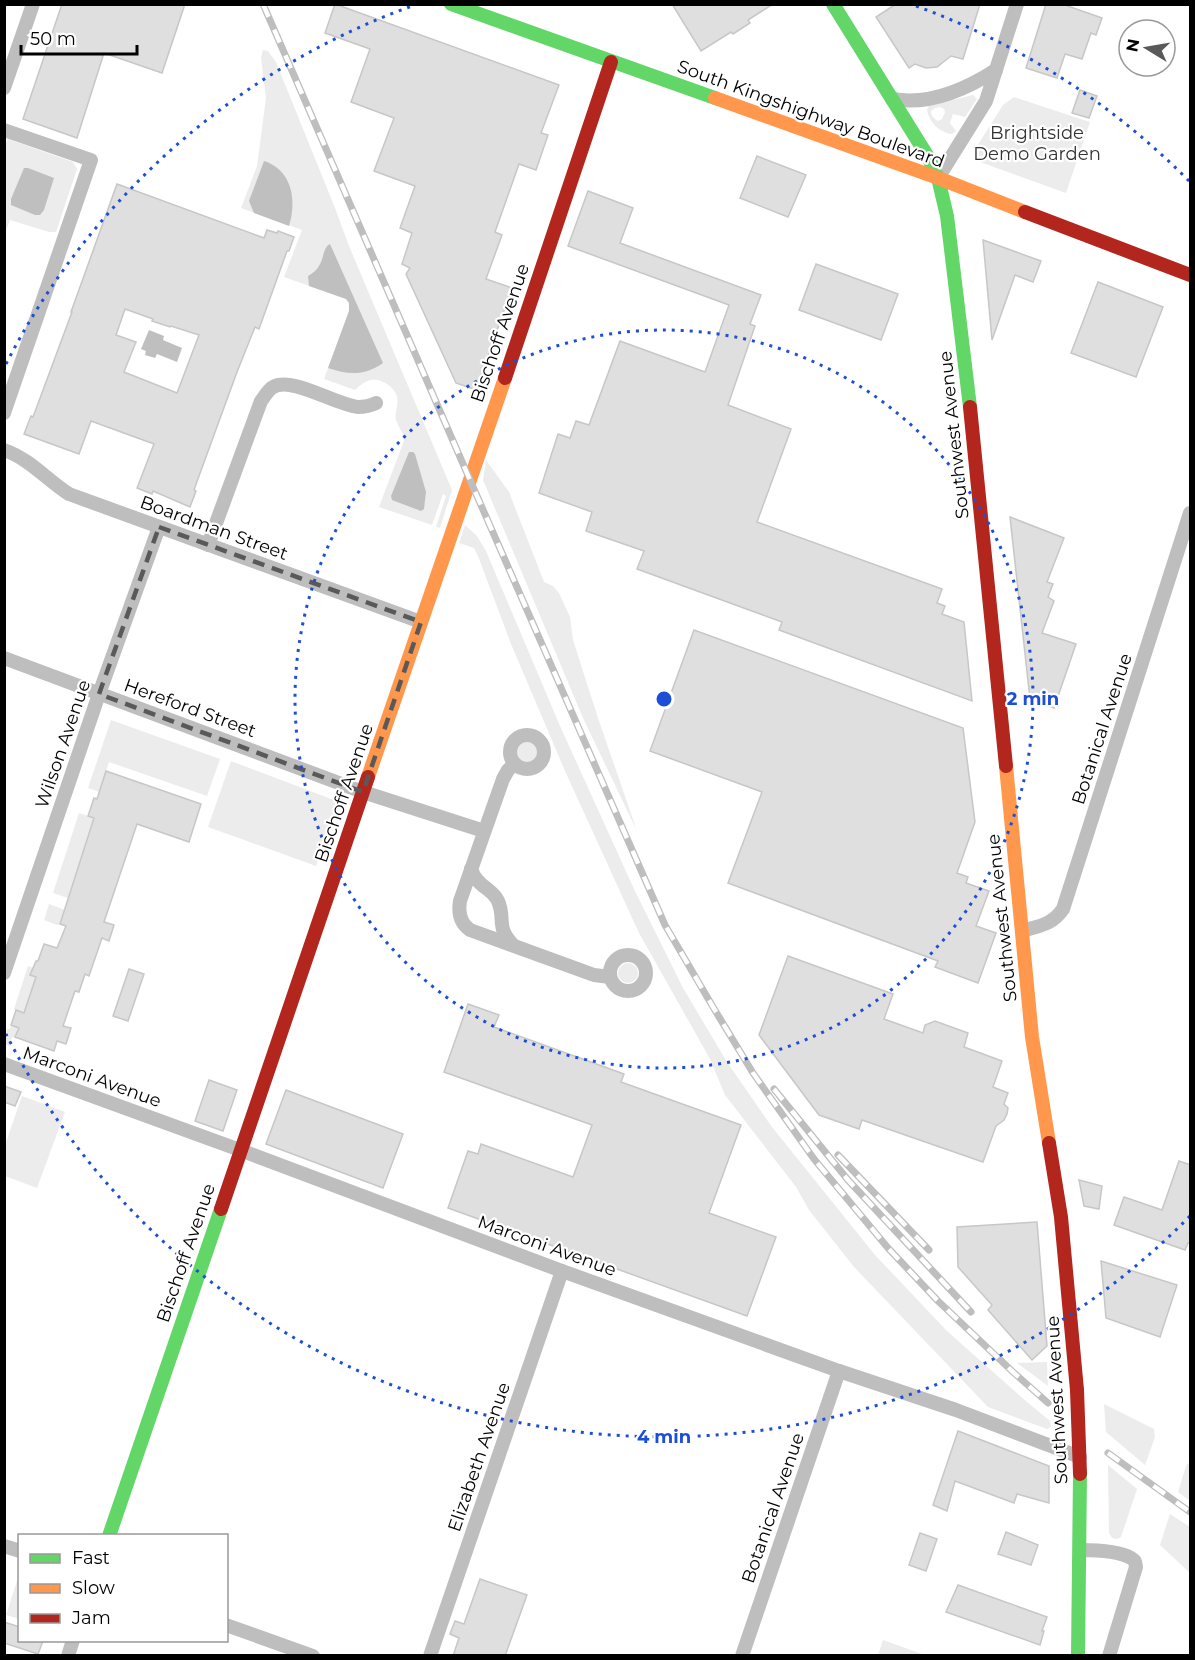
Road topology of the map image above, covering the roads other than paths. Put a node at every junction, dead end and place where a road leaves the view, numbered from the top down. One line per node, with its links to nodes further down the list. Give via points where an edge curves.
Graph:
1 (33, 4): 7 (street)
2 (451, 4): 5 (street, South Kingshighway Boulevard)
3 (833, 4): 8 (street, Southwest Avenue)
4 (1017, 4): 6 (street)
5 (610, 62): 10 (street, South Kingshighway Boulevard); 18 (street, Bischoff Avenue)
6 (996, 70): 8 (street, via 937,98); 10 (street, via 986,101)
7 (4, 88)
8 (892, 99): 10 (street, Southwest Avenue)
9 (4, 130): 13 (street, via 91,160)
10 (938, 178): 11 (street, South Kingshighway Boulevard); 25 (street, Southwest Avenue, via 949,225 964,349)
11 (1191, 275)
12 (376, 404): 17 (street, via 350,405 299,387 272,387 261,401)
13 (4, 413)
14 (4, 450): 16 (street, Boardman Street, via 24,459 69,494)
15 (1191, 513): 25 (street, Botanical Avenue, via 1063,909 1057,918)
16 (159, 527): 17 (street, Boardman Street); 20 (street, Wilson Avenue)
17 (208, 545): 18 (street, Boardman Street)
18 (421, 622): 22 (street, Bischoff Avenue)
19 (4, 658): 20 (street, Hereford Street)
20 (99, 694): 22 (street, Hereford Street); 27 (street, Wilson Avenue)
21 (515, 764): 23 (street, via 503,779)
22 (363, 792): 23 (street, Hereford Street); 30 (street, Bischoff Avenue)
23 (484, 831): 24 (street)
24 (471, 869): 26 (street, via 478,882 498,901 502,930); 26 (street, via 459,909 464,926)
25 (1022, 931): 33 (street, Southwest Avenue, bridge, via 1038,1081 1065,1245)
26 (514, 946): 28 (street, via 594,975)
27 (4, 973)
28 (610, 976)
29 (4, 1064): 30 (street, Marconi Avenue)
30 (240, 1150): 31 (street, Marconi Avenue); 34 (street, Bischoff Avenue)
31 (562, 1271): 32 (street, Marconi Avenue); 38 (street, Elizabeth Avenue)
32 (839, 1371): 33 (street, Marconi Avenue); 39 (street, Botanical Avenue)
33 (1080, 1457): 35 (street, Southwest Avenue, bridge)
34 (110, 1534)
35 (1080, 1550): 40 (street, Southwest Avenue); 41 (street, via 1104,1551 1135,1562)
36 (228, 1626): 37 (street)
37 (313, 1656)
38 (430, 1656)
39 (742, 1656)
40 (1078, 1656)
41 (1109, 1656)

